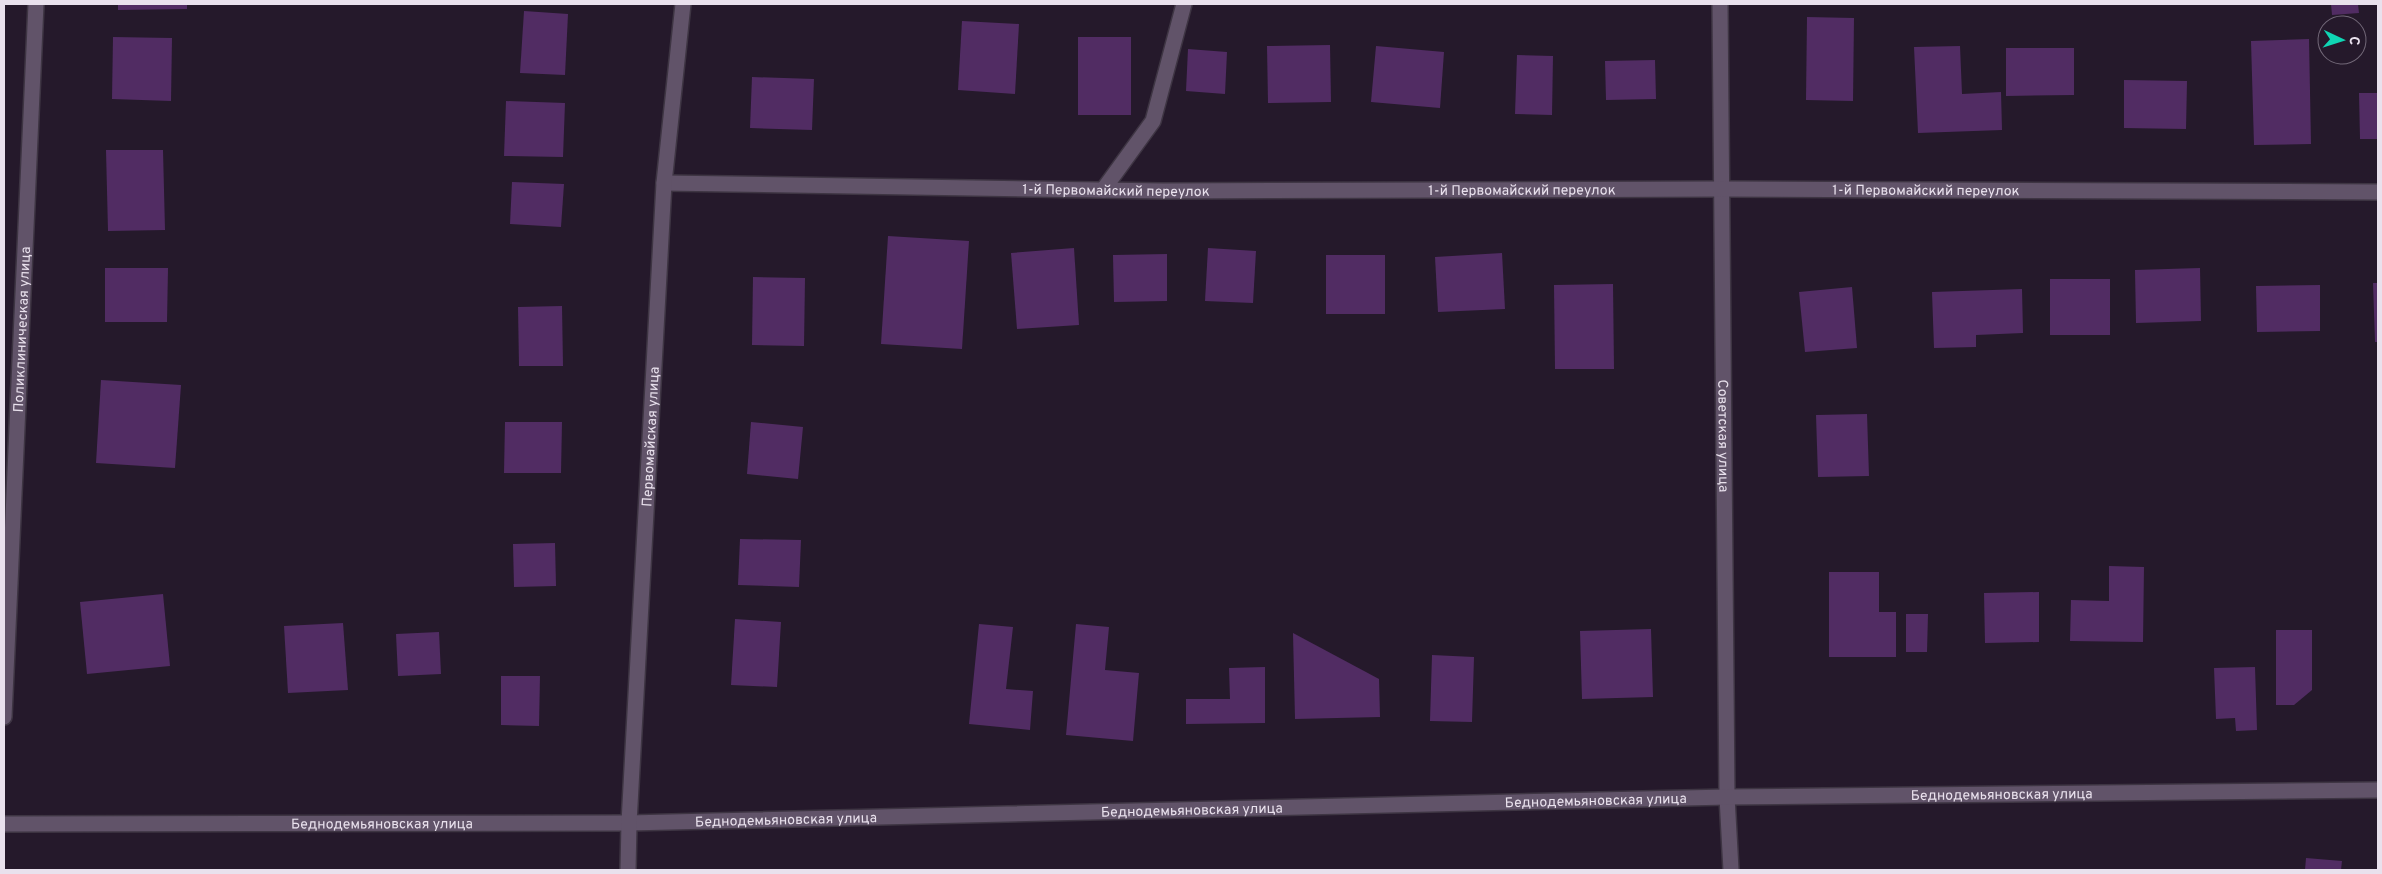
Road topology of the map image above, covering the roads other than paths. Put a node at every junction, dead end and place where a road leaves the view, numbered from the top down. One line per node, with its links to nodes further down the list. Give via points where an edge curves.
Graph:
1 (36, 4): 9 (street, Поликлиническая улица)
2 (682, 4): 5 (street, Первомайская улица)
3 (1184, 4): 6 (street, via 1152,122)
4 (1720, 4): 7 (street, Советская улица)
5 (664, 183): 6 (street, 1-й Первомайский переулок); 13 (street, Первомайская улица)
6 (1103, 190): 7 (street, 1-й Первомайский переулок)
7 (1722, 190): 8 (street, 1-й Первомайский переулок); 11 (street, Советская улица)
8 (2378, 192)
9 (4, 717)
10 (2378, 790): 11 (street, Беднодемьяновская улица)
11 (1727, 797): 13 (street, Беднодемьяновская улица); 15 (street, Советская улица)
12 (4, 824): 13 (street, Беднодемьяновская улица)
13 (629, 824): 14 (street, Первомайская улица)
14 (628, 870)
15 (1731, 870)

